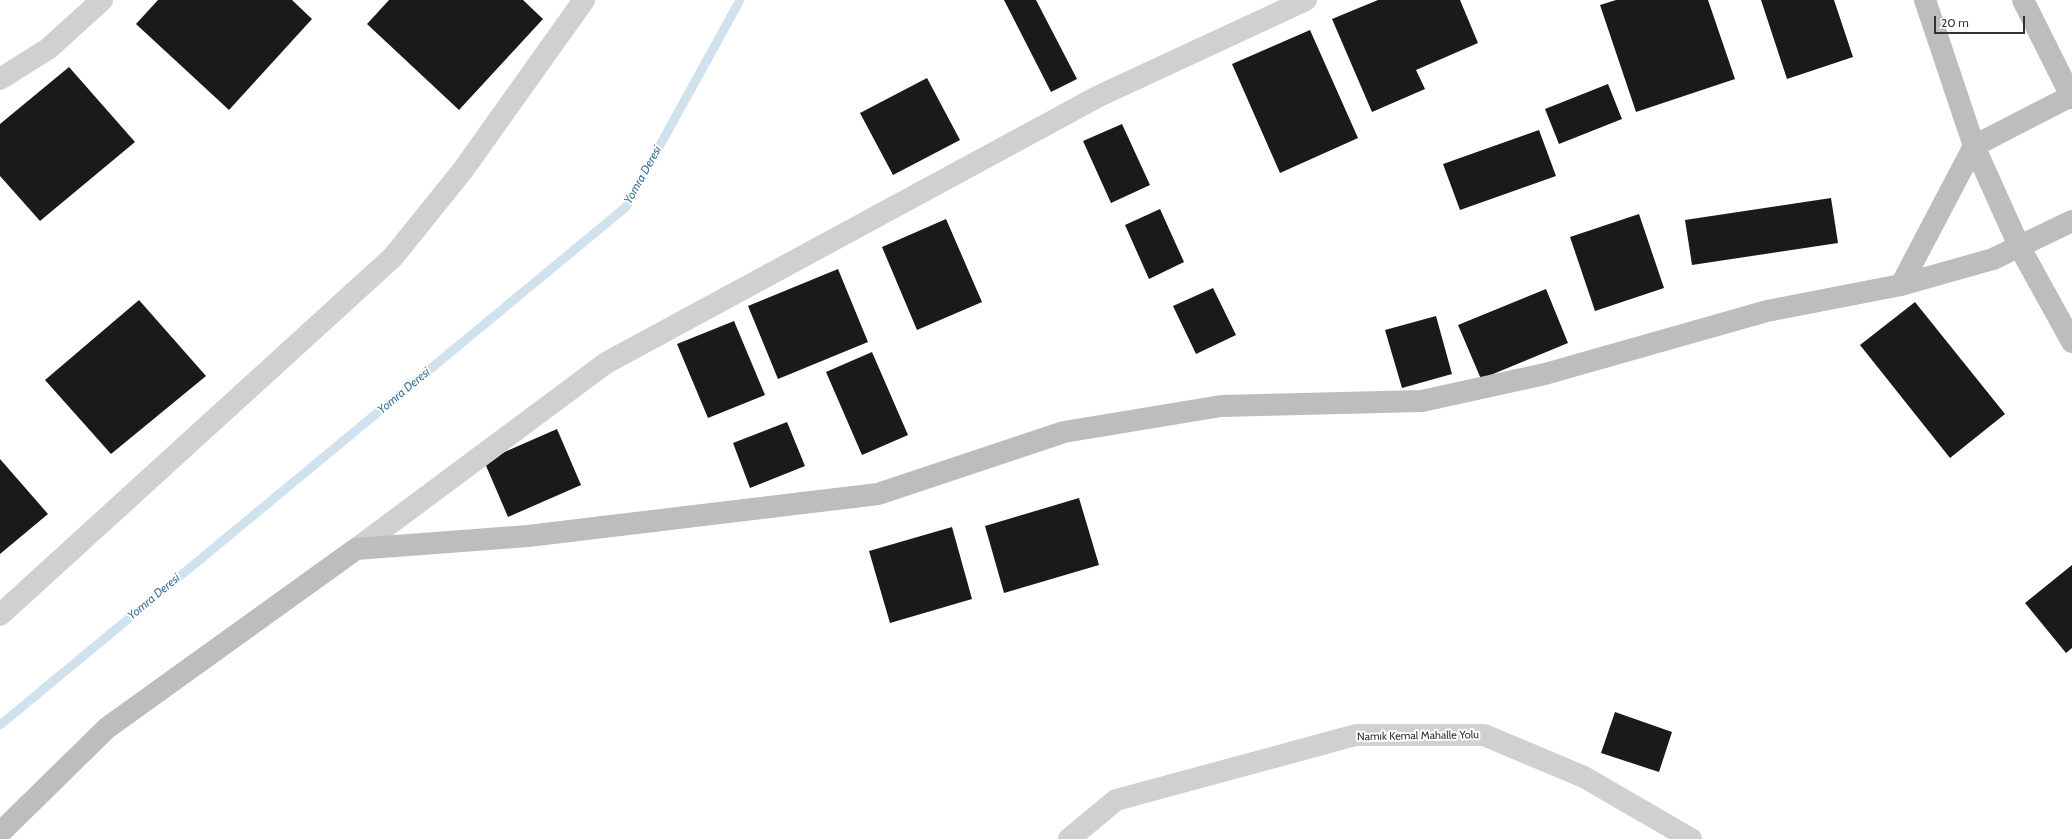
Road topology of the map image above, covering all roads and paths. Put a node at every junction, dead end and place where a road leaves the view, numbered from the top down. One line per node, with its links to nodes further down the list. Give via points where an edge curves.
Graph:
1 (102, 0): 6 (street, via 48,49)
2 (584, 0): 14 (street, via 463,170 393,257)
3 (1306, 0): 13 (street, via 1099,96 606,363)
4 (1925, 0): 8 (main road)
5 (2023, 0): 7 (main road)
6 (0, 79)
7 (2072, 97): 8 (main road)
8 (1974, 146): 10 (main road); 11 (main road)
9 (2072, 221): 10 (main road)
10 (2019, 246): 11 (main road, via 1993,259); 12 (main road)
11 (1901, 285): 13 (main road, via 1767,311 1545,374 1422,401 1221,406 1064,432 878,494 528,536)
12 (2072, 342)
13 (356, 549): 15 (main road, via 107,728)
14 (0, 615)
15 (0, 833)
16 (1069, 839): 17 (street, Namık Kemal Mahalle Yolu, via 1116,800 1356,735 1484,735 1584,776)
17 (1691, 839)

